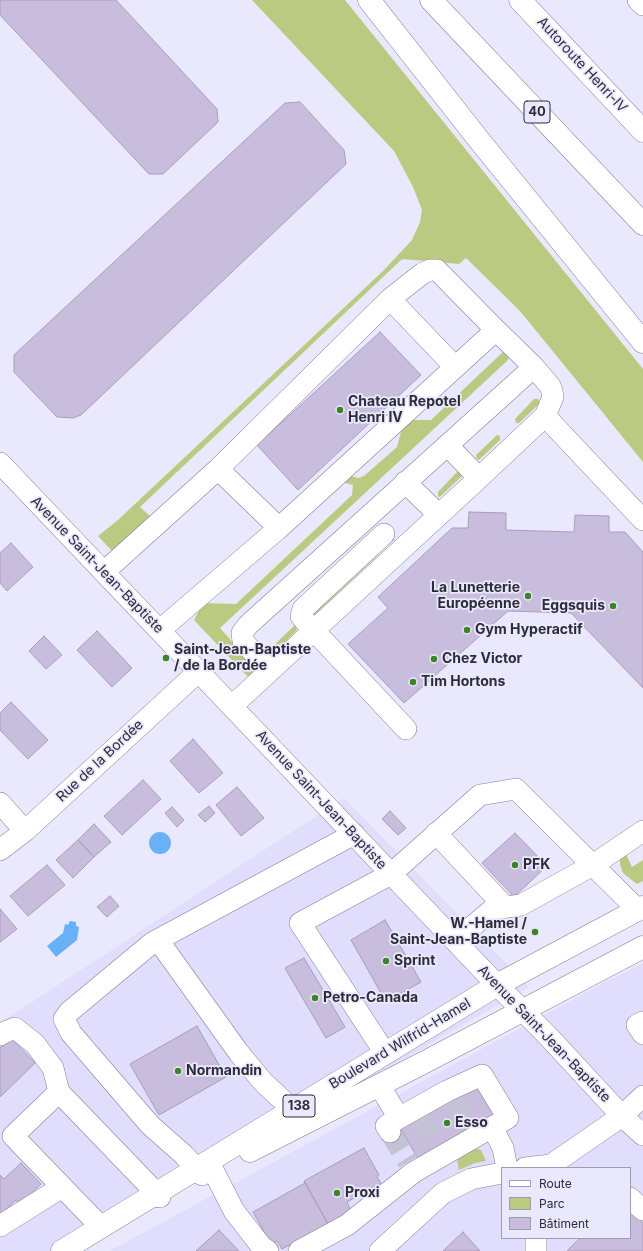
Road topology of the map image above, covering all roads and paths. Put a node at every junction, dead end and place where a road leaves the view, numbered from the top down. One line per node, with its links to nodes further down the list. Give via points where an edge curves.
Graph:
1 (369, 0): 10 (main road)
2 (431, 0): 7 (main road, 40)
3 (520, 0): 6 (main road, Autoroute Henri-IV)
4 (638, 0): 5 (street)
5 (643, 5)
6 (643, 131)
7 (643, 224)
8 (390, 299): 9 (street, via 423,273 437,270); 11 (street); 16 (street)
9 (496, 330): 11 (street); 12 (street)
10 (643, 342)
11 (455, 367): 22 (street)
12 (534, 367): 13 (street, via 552,391 553,397); 14 (street)
13 (545, 416): 17 (street); 21 (street)
14 (447, 445): 17 (street); 18 (street)
15 (0, 463): 25 (street, Avenue Saint-Jean-Baptiste)
16 (218, 469): 22 (street); 25 (street)
17 (480, 478): 19 (street)
18 (405, 482): 19 (street); 20 (street)
19 (439, 515): 24 (street)
20 (367, 517): 23 (street); 29 (street, via 242,633 243,641)
21 (643, 520)
22 (279, 528): 26 (street)
23 (384, 534): 24 (street); 27 (street, via 303,609 301,616)
24 (401, 550): 27 (street)
25 (104, 572): 26 (street, Avenue Saint-Jean-Baptiste)
26 (160, 630): 28 (street, Avenue Saint-Jean-Baptiste)
27 (314, 631): 29 (street); 31 (street)
28 (199, 671): 30 (street, Avenue Saint-Jean-Baptiste); 33 (street, Rue de la Bordée)
29 (270, 671): 30 (street)
30 (232, 706): 36 (street, Avenue Saint-Jean-Baptiste)
31 (406, 729)
32 (0, 803): 33 (street)
33 (25, 831): 37 (street, Rue de la Bordée)
34 (643, 831): 38 (street)
35 (436, 833): 38 (street, via 480,795 516,789); 39 (street); 40 (street)
36 (354, 834): 39 (street, Avenue Saint-Jean-Baptiste); 42 (street)
37 (0, 850)
38 (593, 865): 40 (street, via 521,905); 41 (street)
39 (391, 874): 43 (street, Avenue Saint-Jean-Baptiste); 50 (street, via 300,923)
40 (505, 907): 43 (street, via 493,909)
41 (640, 908): 45 (main road, Boulevard Wilfrid-Hamel / 138)
42 (158, 940): 54 (street, via 239,1053 263,1082); 61 (street, via 69,1012 64,1019 71,1033 150,1125)
43 (455, 941): 45 (street, Avenue Saint-Jean-Baptiste)
44 (643, 947): 46 (main road, Boulevard Wilfrid-Hamel / 138)
45 (496, 985): 46 (street, Avenue Saint-Jean-Baptiste); 50 (main road, Boulevard Wilfrid-Hamel / 138)
46 (522, 1011): 51 (main road, Boulevard Wilfrid-Hamel / 138); 55 (street, Avenue Saint-Jean-Baptiste)
47 (643, 1022): 48 (street, via 637,1025)
48 (643, 1034)
49 (0, 1035): 52 (street, via 15,1028 35,1044 53,1068)
50 (385, 1053): 54 (main road, Boulevard Wilfrid-Hamel / 138)
51 (379, 1085): 54 (main road, Boulevard Wilfrid-Hamel / 138); 56 (street, via 406,1119 450,1096 482,1075 508,1118)
52 (59, 1092): 63 (street, via 13,1136); 65 (street)
53 (643, 1096): 55 (street)
54 (300, 1116): 61 (main road, Boulevard Wilfrid-Hamel / 138)
55 (622, 1116): 57 (street, Avenue Saint-Jean-Baptiste); 60 (street, via 551,1165)
56 (480, 1131): 58 (street); 59 (street, via 503,1148)
57 (643, 1135)
58 (438, 1155): 64 (street); 73 (street, via 411,1167 347,1225)
59 (507, 1167)
60 (534, 1167)
61 (204, 1172): 65 (main road, Boulevard Wilfrid-Hamel / 138); 72 (street, via 261,1246)
62 (501, 1173): 64 (street, via 471,1179)
63 (62, 1187): 68 (street); 69 (street)
64 (452, 1189): 74 (street, via 443,1193)
65 (158, 1195): 69 (main road, Boulevard Wilfrid-Hamel / 138)
66 (631, 1199): 67 (street)
67 (643, 1210)
68 (0, 1226)
69 (102, 1227): 71 (main road, Boulevard Wilfrid-Hamel / 138)
70 (536, 1239): 75 (street)
71 (63, 1251)
72 (268, 1251)
73 (299, 1251)
74 (380, 1251)
75 (536, 1251)

